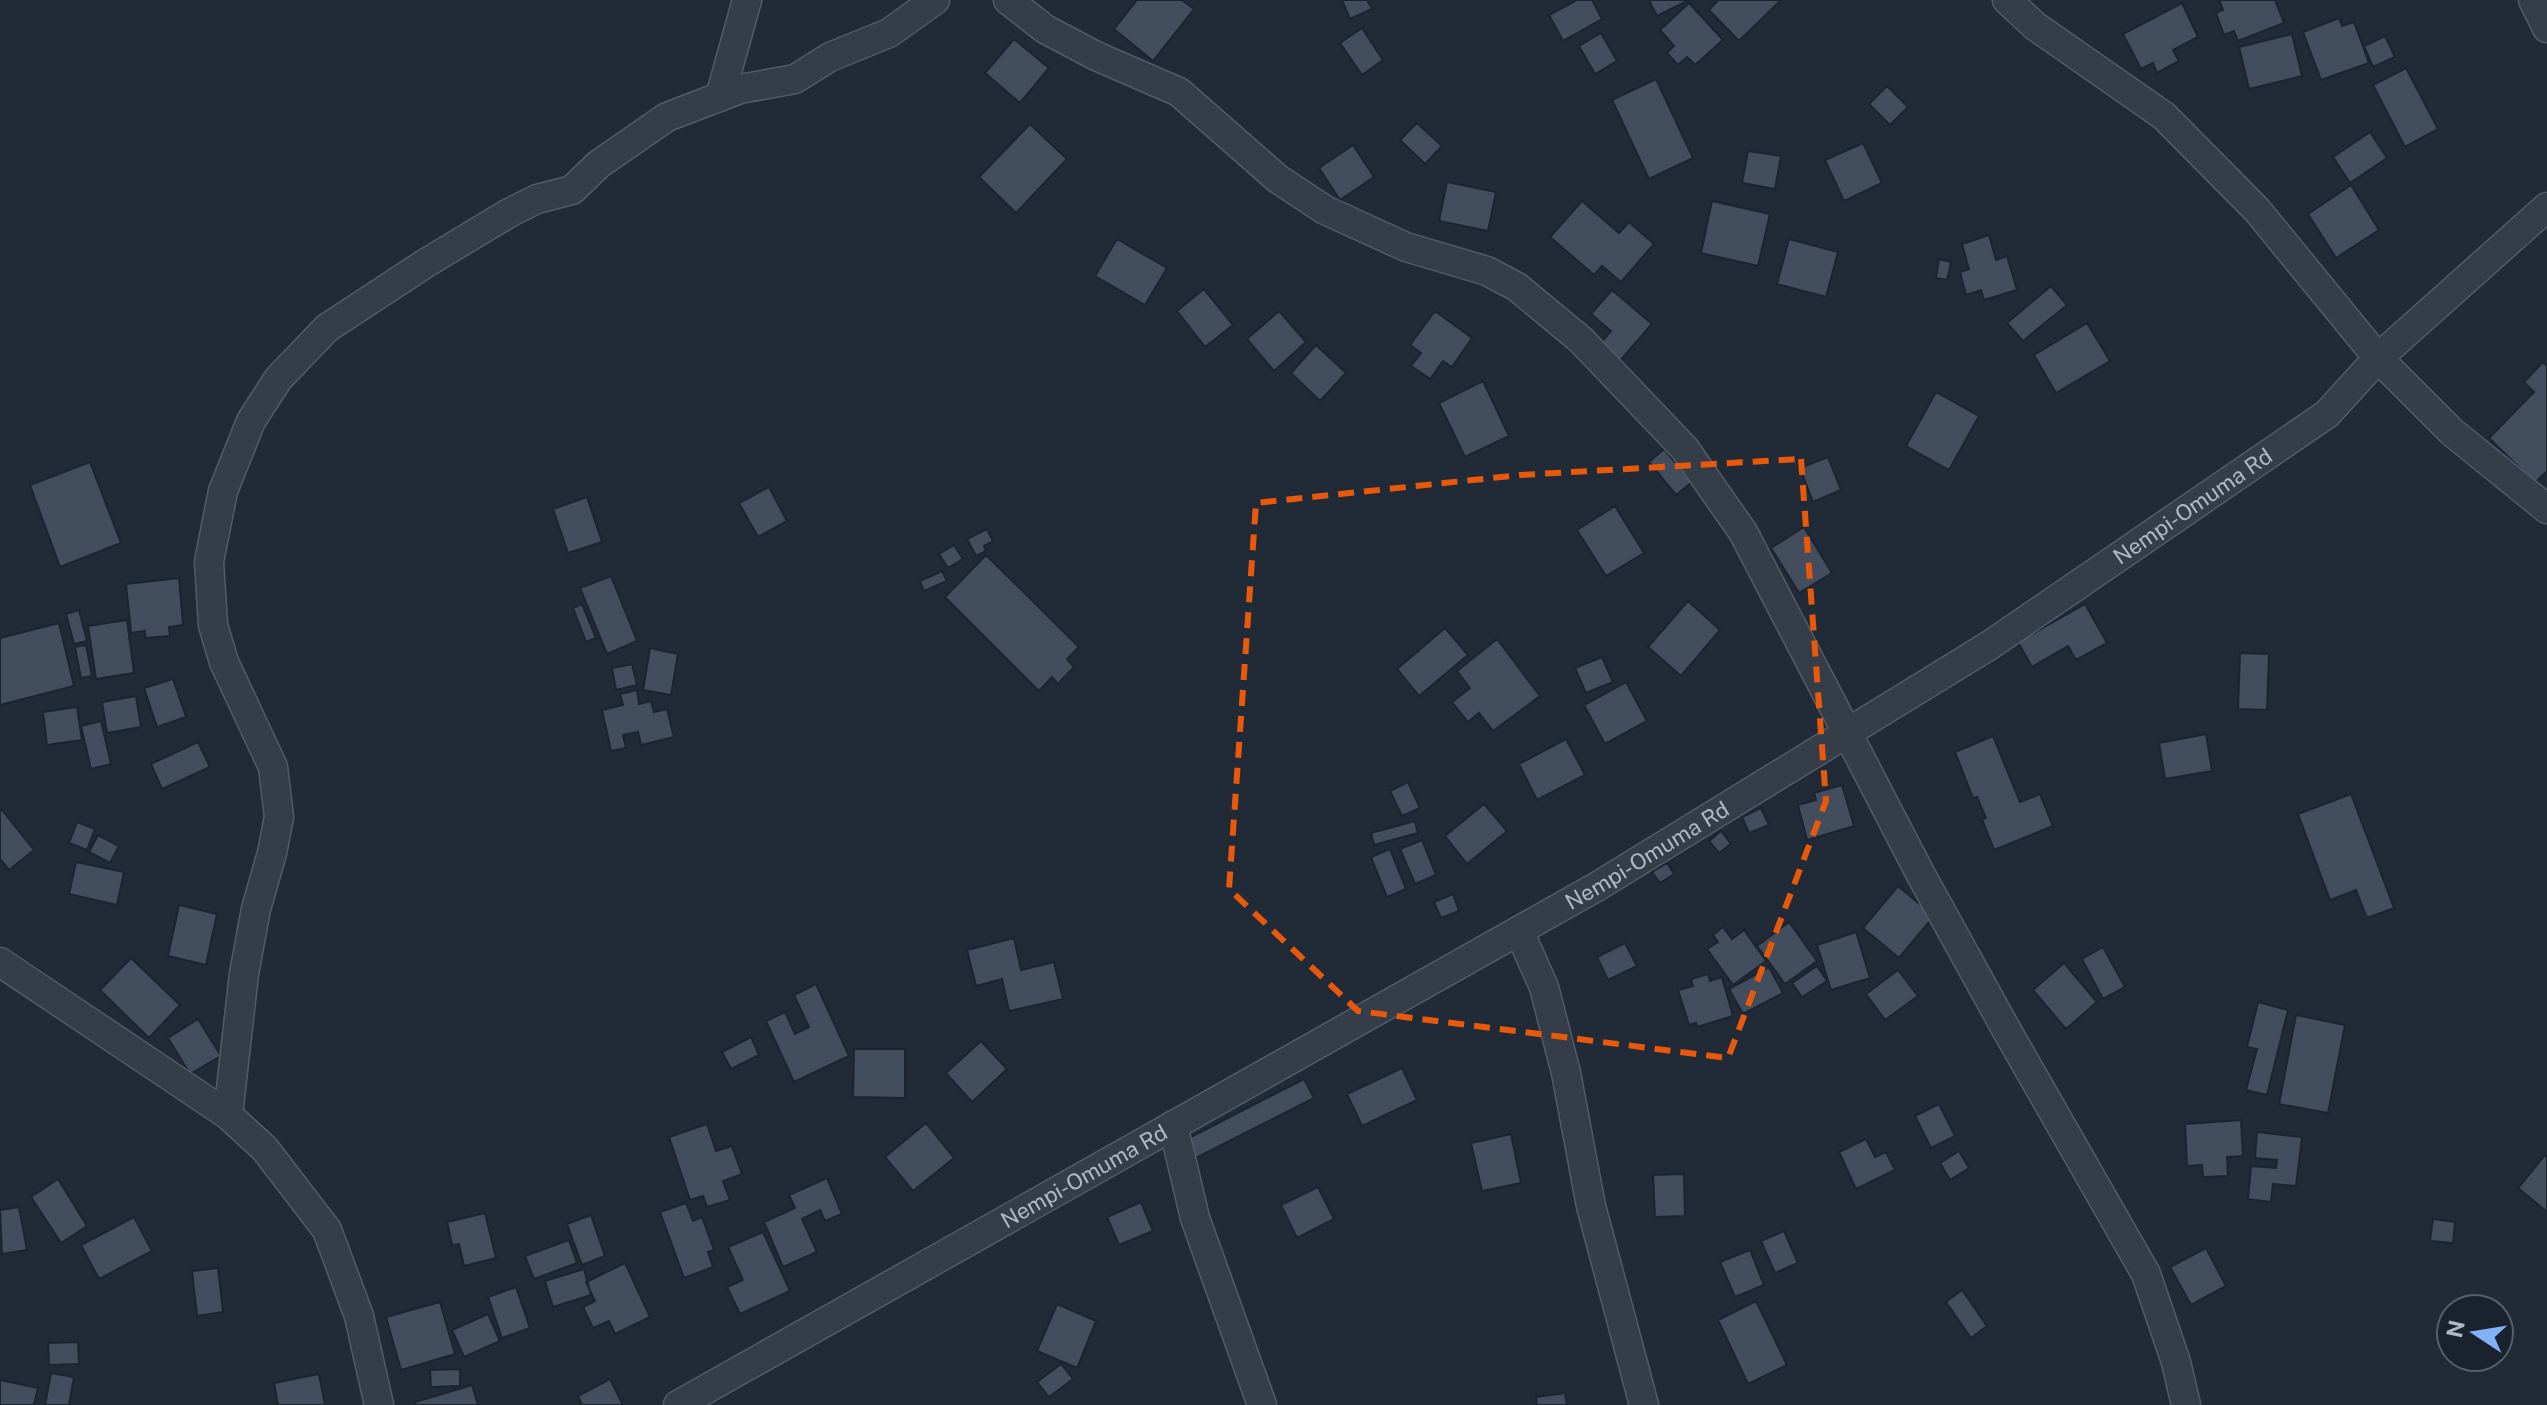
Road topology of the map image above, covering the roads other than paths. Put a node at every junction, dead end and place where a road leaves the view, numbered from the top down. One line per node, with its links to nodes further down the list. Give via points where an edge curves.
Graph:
1 (747, 0): 7 (street)
2 (935, 0): 7 (street, via 889,33 830,57 795,79)
3 (1008, 0): 11 (street, via 1058,36 1179,92 1301,196 1406,247 1487,271 1581,340 1685,449 1743,532)
4 (2007, 0): 9 (street, via 2035,26 2164,116 2217,167)
5 (2533, 0): 6 (street)
6 (2547, 28)
7 (720, 97): 14 (street, via 667,117 599,164 572,190 509,213 327,328 278,379 251,421 223,491 209,562 213,625 224,662 273,767 279,817 244,974)
8 (2547, 207): 9 (street, Nempi-Omuma Rd)
9 (2378, 358): 10 (street, via 2452,432); 11 (street, Nempi-Omuma Rd, via 2327,414 1990,645)
10 (2547, 509)
11 (1847, 733): 12 (street, Nempi-Omuma Rd); 20 (street, via 2006,1029 2146,1274)
12 (1519, 931): 15 (street, Nempi-Omuma Rd); 19 (street, via 1544,987 1591,1206)
13 (0, 962): 14 (street)
14 (228, 1115): 16 (street, via 265,1149 327,1230 359,1316)
15 (1173, 1125): 17 (street, Nempi-Omuma Rd); 18 (street, via 1195,1218)
16 (379, 1405)
17 (678, 1405)
18 (1262, 1405)
19 (1644, 1405)
20 (2186, 1405)

